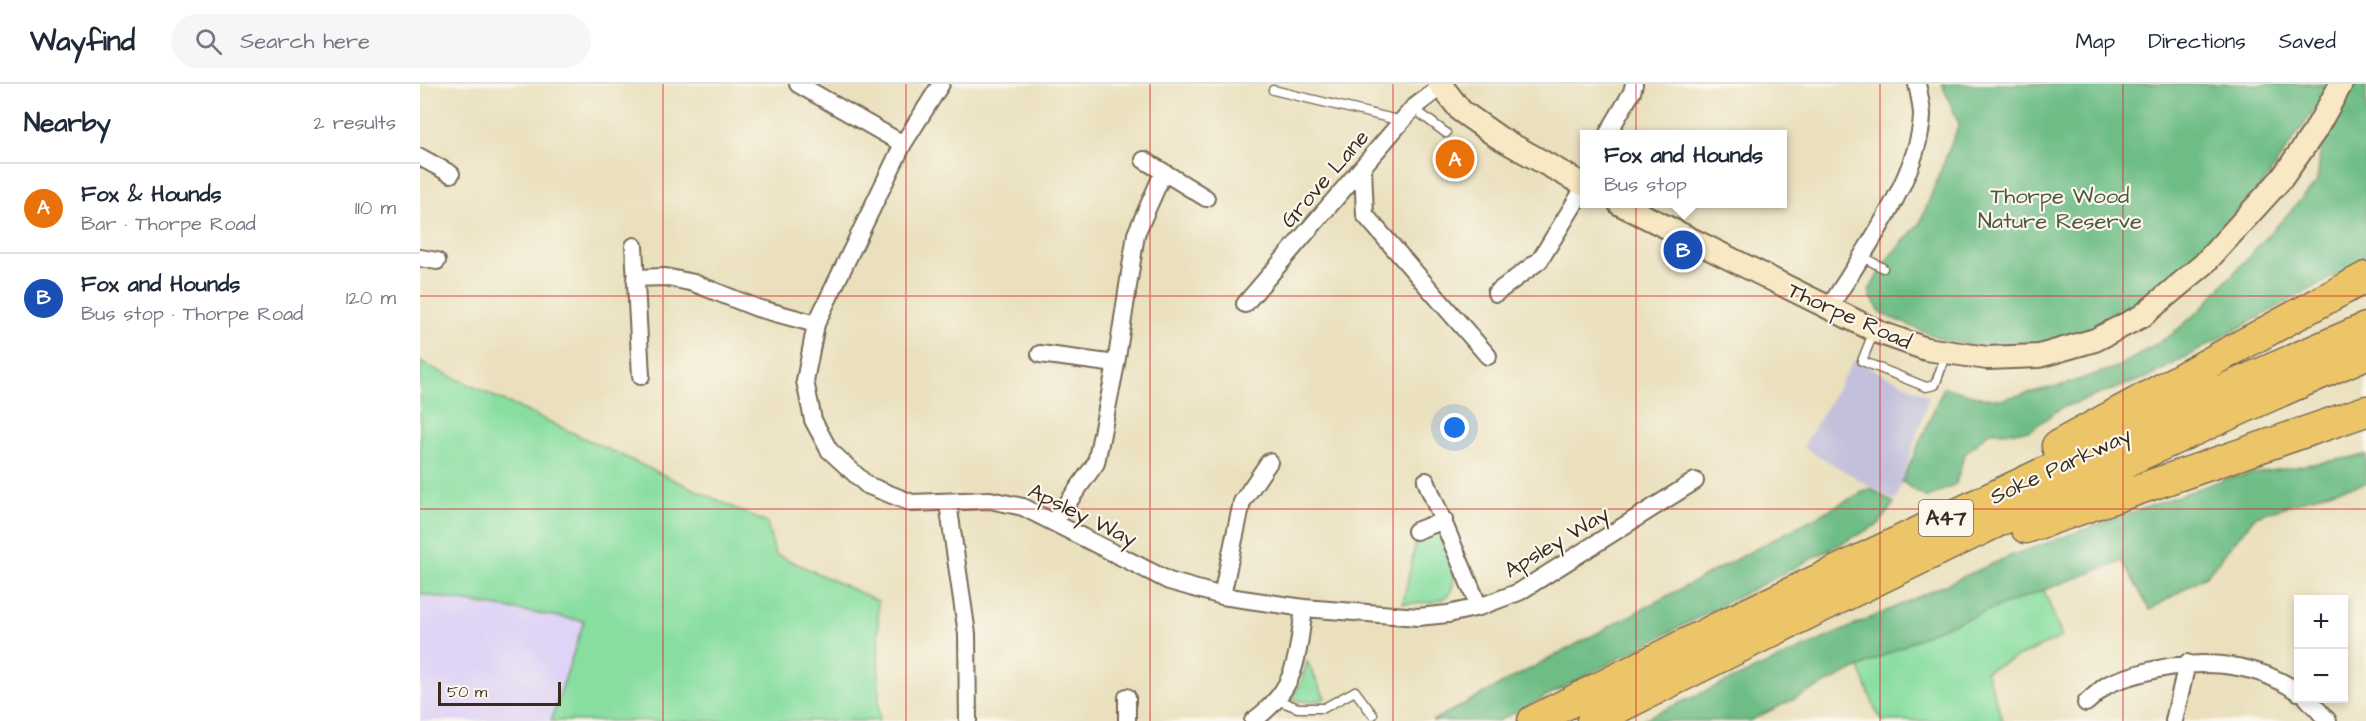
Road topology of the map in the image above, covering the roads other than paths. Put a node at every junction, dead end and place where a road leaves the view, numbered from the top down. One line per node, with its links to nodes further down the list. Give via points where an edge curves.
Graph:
1 (798, 84): 11 (street)
2 (941, 84): 11 (street, Apsley Way)
3 (1634, 84): 9 (street)
4 (1917, 84): 22 (street, via 1922,115 1916,153)
5 (2341, 84): 34 (street, Thorpe Road, via 2315,132 2282,178 2204,264 2142,316 2096,340 2039,356 1987,358)
6 (1441, 85): 8 (street, Grove Lane); 17 (street, via 1461,111 1498,137)
7 (1273, 90): 8 (lane)
8 (1408, 115): 10 (lane); 14 (street, Grove Lane)
9 (1610, 130)
10 (1446, 133)
11 (903, 144): 31 (street, Apsley Way)
12 (420, 157): 16 (street)
13 (1144, 160): 15 (street)
14 (1363, 169): 29 (street, Grove Lane); 37 (street, via 1365,215)
15 (1163, 173): 19 (street); 38 (street, via 1136,234)
16 (451, 174)
17 (1580, 180)
18 (1580, 185): 27 (street, via 1540,260)
19 (1206, 198)
20 (1628, 208): 30 (street, Thorpe Road)
21 (634, 246): 26 (street)
22 (1861, 256): 23 (lane); 30 (street)
23 (1882, 268)
24 (2366, 272): 28 (highway, A47)
25 (2366, 277): 28 (highway, A47)
26 (635, 278): 31 (street, via 665,277 694,283 757,308); 39 (street)
27 (1496, 293)
28 (2318, 302): 48 (highway, A47, via 2027,462)
29 (1245, 304)
30 (1829, 308): 33 (street, Thorpe Road)
31 (816, 324): 44 (street, Apsley Way, via 804,381 813,420 829,450 867,485 912,503)
32 (2366, 328): 48 (highway, Soke Parkway / A47, via 2167,414)
33 (1875, 331): 34 (street, Thorpe Road); 34 (lane, via 1862,361 1926,387 1935,385)
34 (1947, 352)
35 (1040, 354): 38 (street)
36 (2366, 354): 48 (highway, Soke Parkway / A47)
37 (1488, 356)
38 (1116, 364): 46 (street, via 1095,463)
39 (641, 376)
40 (2366, 411): 48 (highway, A47)
41 (1269, 462): 49 (street, via 1242,502)
42 (1426, 481): 45 (street)
43 (1695, 481): 50 (street, Apsley Way, via 1519,592)
44 (948, 503): 46 (street, Apsley Way, via 990,501 1023,507); 59 (street, via 967,634)
45 (1444, 520): 47 (street); 50 (street)
46 (1054, 522): 49 (street, Apsley Way, via 1169,581)
47 (1416, 531)
48 (1883, 563): 62 (highway, Soke Parkway / A47, via 1727,623); 63 (highway, Soke Parkway / A47, via 1789,622)
49 (1222, 596): 51 (street, Apsley Way)
50 (1479, 607): 51 (street, Apsley Way, via 1418,617)
51 (1304, 608): 55 (street, via 1297,657 1285,691)
52 (2187, 663): 53 (street, via 2238,667); 56 (street, via 2162,667 2107,686); 64 (street)
53 (2294, 690)
54 (1127, 697): 60 (street)
55 (1277, 700): 58 (lane, via 1298,708 1324,708 1355,691); 61 (street)
56 (2086, 703)
57 (2311, 703): 65 (street)
58 (1373, 715)
59 (968, 721)
60 (1127, 721)
61 (1253, 721)
62 (1533, 721)
63 (1592, 721)
64 (2174, 721)
65 (2328, 721)

